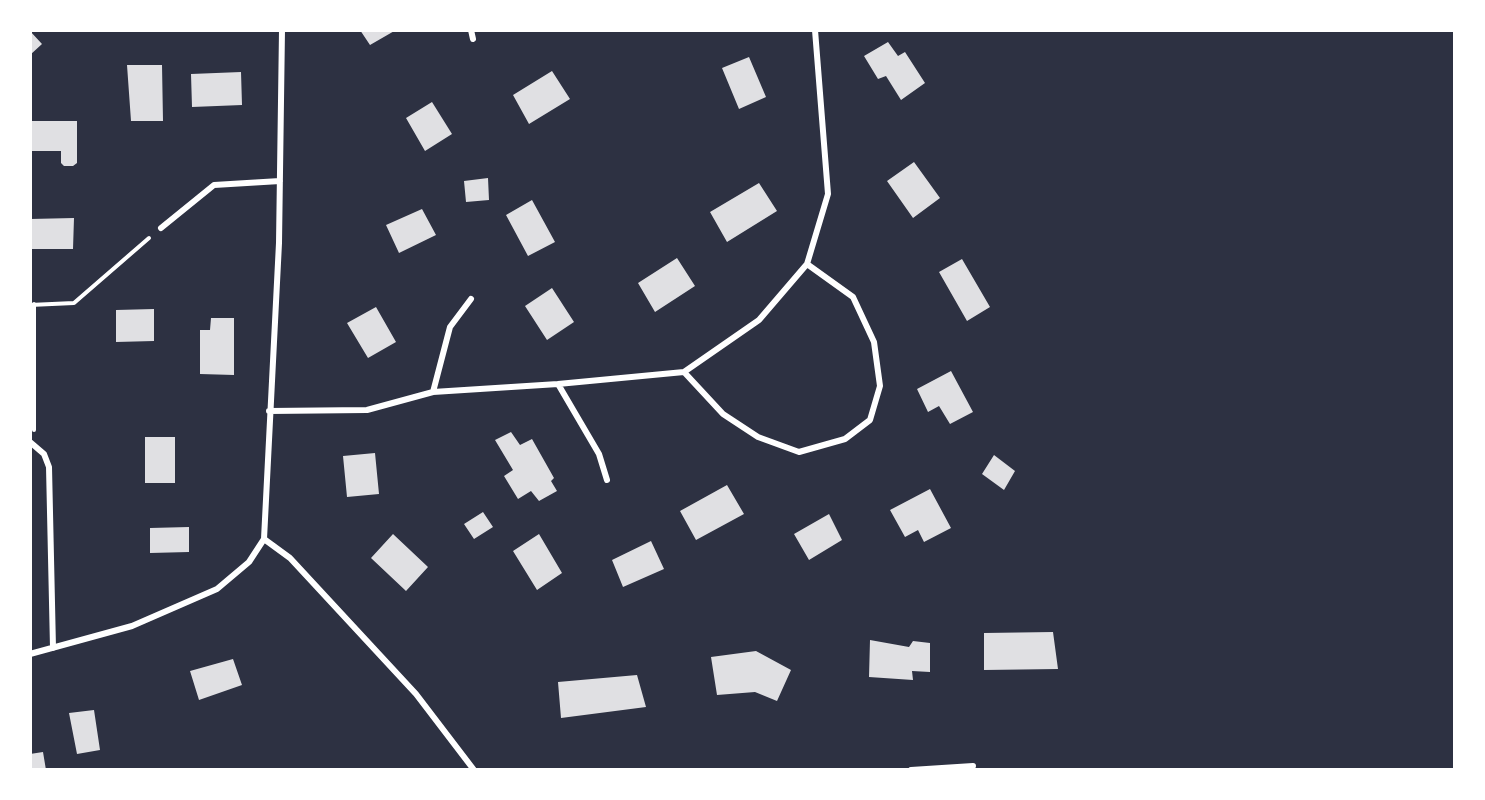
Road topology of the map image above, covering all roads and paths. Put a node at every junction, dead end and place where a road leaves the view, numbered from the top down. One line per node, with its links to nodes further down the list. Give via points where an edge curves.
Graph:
1 (282, 30): 5 (street)
2 (471, 30): 4 (street)
3 (815, 30): 7 (street, via 828,194)
4 (473, 39)
5 (280, 181): 6 (street, via 214,185); 13 (street)
6 (161, 228): 9 (path, via 74,303)
7 (807, 264): 10 (street, via 759,320); 10 (street, via 853,297 874,342 879,386 870,420 845,439 799,452 758,437 723,414)
8 (471, 299): 12 (street, via 450,327)
9 (32, 305): 14 (path)
10 (684, 372): 11 (street)
11 (558, 384): 12 (street); 15 (street, via 599,454)
12 (433, 392): 13 (street, via 367,410)
13 (269, 411): 16 (street)
14 (32, 443): 17 (street, via 44,454 49,467)
15 (607, 480)
16 (264, 539): 17 (street, via 249,562 217,589 132,626); 20 (street, via 290,558 416,694)
17 (53, 648): 18 (street)
18 (30, 654)
19 (973, 766): 21 (street)
20 (474, 770)
21 (911, 770)

